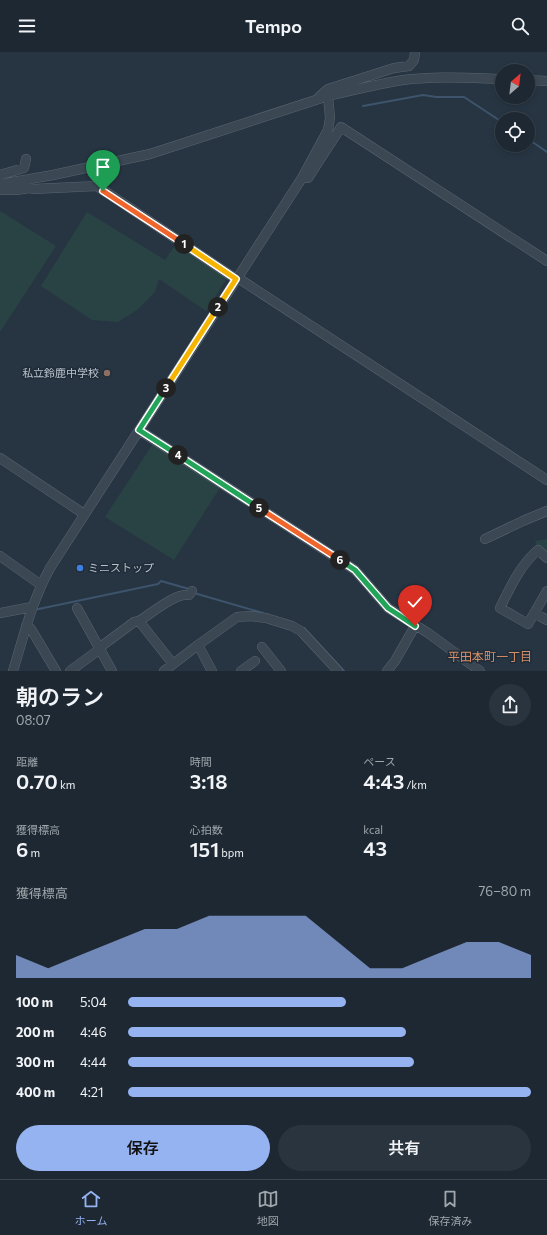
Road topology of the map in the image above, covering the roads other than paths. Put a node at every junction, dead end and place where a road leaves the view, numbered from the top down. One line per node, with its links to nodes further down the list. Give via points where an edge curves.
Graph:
1 (415, 52): 6 (street, via 414,60 409,66 394,68 328,89)
2 (495, 80): 5 (street, via 404,80)
3 (535, 80): 4 (street)
4 (547, 81)
5 (328, 96): 6 (street); 9 (street, via 328,130)
6 (316, 100): 10 (street, via 150,154)
7 (26, 159): 8 (street, via 24,168)
8 (0, 175)
9 (302, 178): 12 (street, via 308,178 341,127); 13 (street)
10 (0, 184)
11 (0, 190): 13 (street, via 97,186)
12 (547, 261)
13 (237, 279): 14 (street); 16 (street)
14 (139, 430): 18 (street); 32 (street, via 349,566 388,608)
15 (0, 458): 18 (street)
16 (547, 480)
17 (547, 511): 19 (street)
18 (84, 514): 22 (street)
19 (485, 540)
20 (0, 556): 22 (street)
21 (547, 558): 28 (street, via 538,550 532,554 514,580 500,608 528,624)
22 (41, 584): 25 (street)
23 (547, 591): 28 (street)
24 (191, 593): 30 (street, via 174,598)
25 (32, 607): 27 (street); 31 (street)
26 (77, 608): 35 (street)
27 (0, 613)
28 (534, 613): 29 (street)
29 (547, 620)
30 (139, 621): 35 (street, via 134,622); 37 (street)
31 (26, 626): 38 (street); 39 (street, via 31,629)
32 (415, 626): 47 (street, via 396,661); 48 (street)
33 (198, 645): 37 (street); 43 (street); 46 (street, via 237,617 266,618 302,631)
34 (262, 647): 45 (street)
35 (100, 649): 40 (street); 41 (street)
36 (255, 660): 44 (street)
37 (173, 664): 42 (street)
38 (12, 671)
39 (56, 671)
40 (70, 671)
41 (112, 671)
42 (164, 671)
43 (212, 671)
44 (241, 671)
45 (281, 671)
46 (338, 671)
47 (387, 671)
48 (480, 671)

